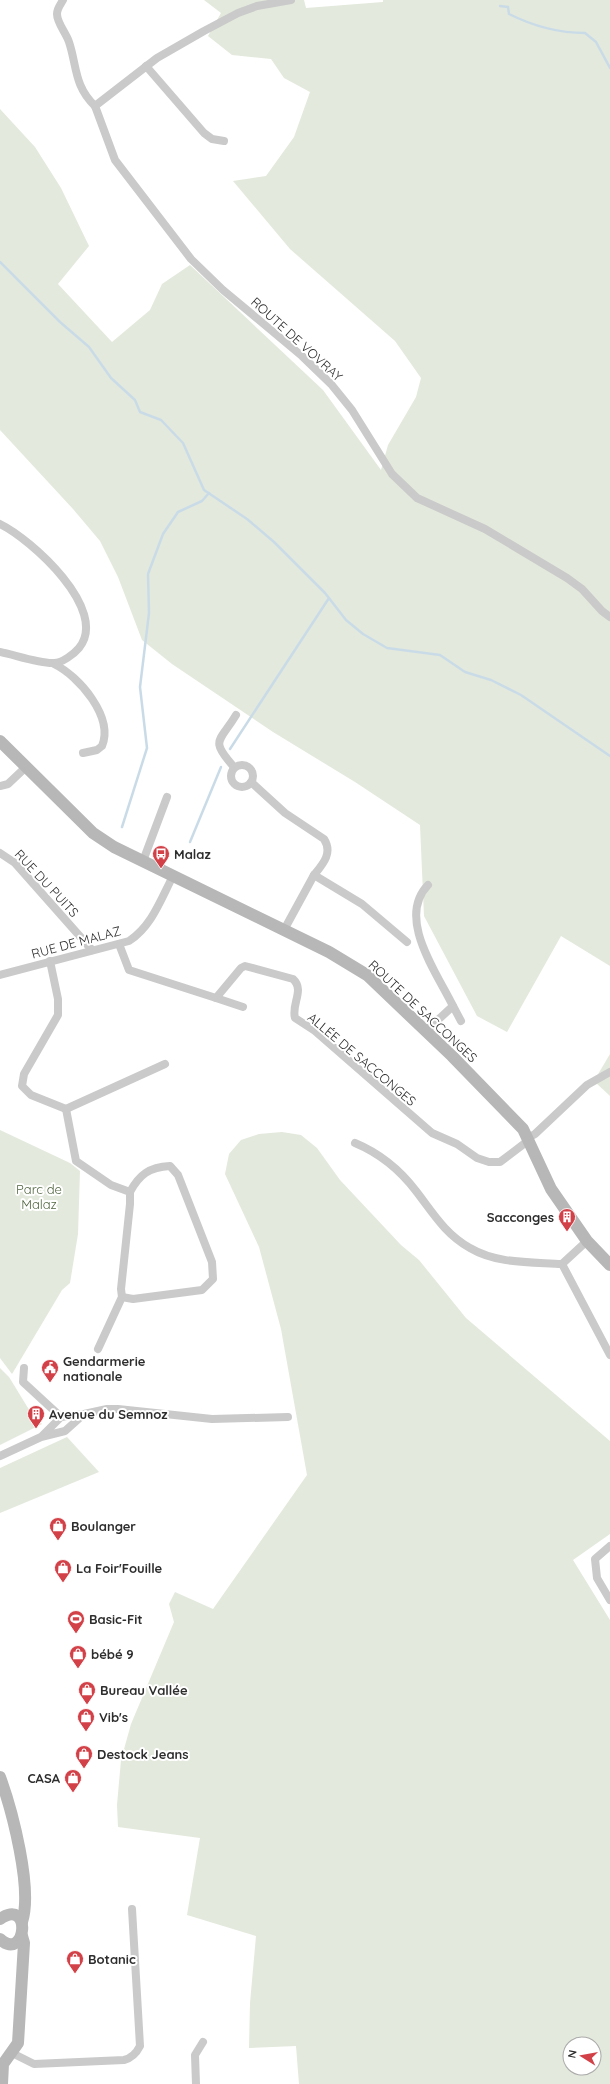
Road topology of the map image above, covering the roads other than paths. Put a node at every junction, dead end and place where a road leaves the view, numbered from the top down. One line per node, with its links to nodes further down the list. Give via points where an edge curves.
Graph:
1 (63, 0): 4 (street, ROUTE DE VOVRAY, via 58,8 57,18 69,42 76,77)
2 (291, 0): 3 (street, via 257,6 238,13)
3 (146, 66): 4 (street); 5 (street, via 204,133 212,139)
4 (95, 106): 7 (street, ROUTE DE VOVRAY, via 115,160 181,247 223,290 302,356 331,384 354,414 394,476 417,498 485,529 567,578)
5 (224, 141)
6 (0, 524): 9 (street, via 27,542 52,565 72,590 85,617 86,630 81,645)
7 (610, 617)
8 (0, 652): 9 (street)
9 (54, 664): 12 (street, via 81,684 100,714 105,732 102,746 97,750)
10 (236, 715): 14 (street, via 219,737 218,744 221,753)
11 (0, 741): 13 (street, ROUTE DE SACCONGES)
12 (83, 753)
13 (26, 767): 16 (street, via 8,784); 19 (street, ROUTE DE SACCONGES, via 93,833)
14 (234, 767): 15 (street, via 239,764 249,767 252,771); 15 (street, via 230,777 232,782 242,787)
15 (251, 782): 20 (street, via 285,813 324,839 328,845 326,860)
16 (0, 786)
17 (167, 797): 19 (street)
18 (0, 853): 26 (street, RUE DU PUITS, via 15,863)
19 (143, 861): 21 (street, ROUTE DE SACCONGES)
20 (314, 874): 23 (street); 24 (street, via 362,904)
21 (173, 876): 23 (street, ROUTE DE SACCONGES); 25 (street, RUE DE MALAZ, via 142,931 129,941)
22 (428, 885): 30 (street, via 418,897 416,926 422,944)
23 (284, 930): 33 (street, ROUTE DE SACCONGES, via 349,962 367,975)
24 (407, 942)
25 (119, 944): 26 (street, RUE DE MALAZ); 29 (street, via 129,970)
26 (92, 950): 27 (street, RUE DE MALAZ)
27 (50, 961): 28 (street, RUE DE MALAZ); 36 (street, via 58,999 58,1015 24,1074 22,1086 31,1095)
28 (0, 975)
29 (216, 998): 31 (street); 37 (street, ALLÉE DE SACCONGES, via 245,966 293,979 299,990 294,1018 315,1031 432,1133 489,1162 500,1162)
30 (453, 1006): 32 (street); 33 (street)
31 (243, 1007)
32 (461, 1021)
33 (426, 1031): 37 (street, ROUTE DE SACCONGES, via 523,1129)
34 (165, 1064): 36 (street)
35 (610, 1072): 37 (street, via 587,1085)
36 (66, 1110): 39 (street, via 76,1161 111,1185)
37 (528, 1139): 40 (street, ROUTE DE SACCONGES, via 551,1189)
38 (354, 1143): 41 (street, via 376,1154 395,1168 417,1192 443,1228 470,1248 499,1259)
39 (130, 1192): 43 (street); 43 (street, via 137,1178 157,1166 170,1166 178,1175 212,1262 213,1279 202,1290 134,1299)
40 (587, 1241): 41 (street); 42 (street, ROUTE DE SACCONGES)
41 (562, 1264): 45 (street)
42 (610, 1265)
43 (122, 1297): 44 (street)
44 (98, 1349)
45 (610, 1354)
46 (24, 1368): 48 (street, via 23,1382)
47 (84, 1414): 48 (street); 49 (street, via 112,1409 212,1419); 50 (street, via 65,1431)
48 (62, 1417): 50 (street)
49 (288, 1417)
50 (41, 1437): 51 (street)
51 (0, 1456)
52 (610, 1546): 53 (street, via 595,1559 597,1578)
53 (610, 1600)
54 (0, 1778): 57 (street, via 22,1868)
55 (132, 1908): 61 (street, via 140,2046 133,2056 124,2060 34,2064)
56 (0, 1919): 57 (street, via 11,1915)
57 (22, 1922): 58 (street)
58 (22, 1936): 59 (street, via 13,1943); 61 (street, via 24,1943 18,2043)
59 (0, 1939)
60 (202, 2042): 64 (street, via 195,2055)
61 (12, 2054): 62 (street)
62 (2, 2062): 63 (street)
63 (2, 2084)
64 (196, 2084)

